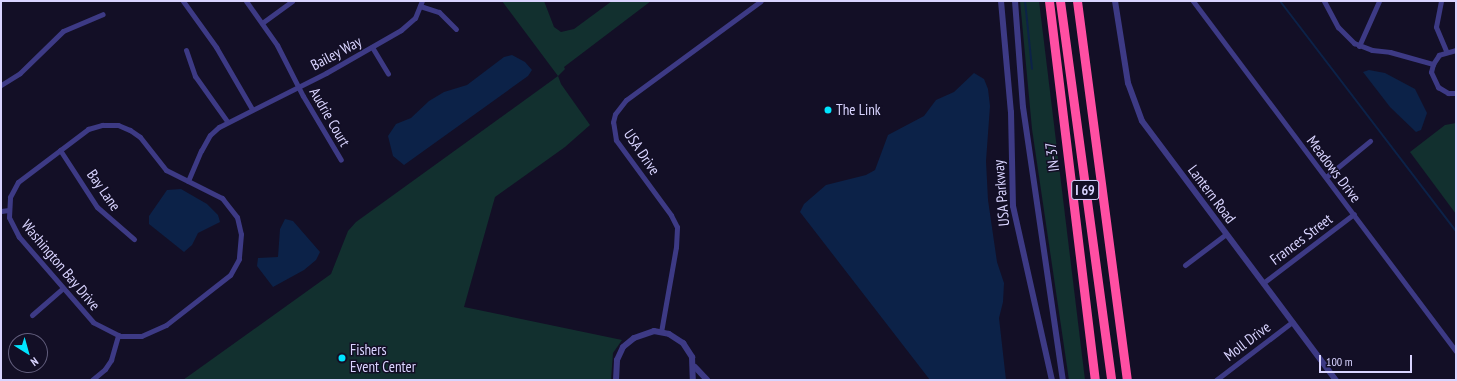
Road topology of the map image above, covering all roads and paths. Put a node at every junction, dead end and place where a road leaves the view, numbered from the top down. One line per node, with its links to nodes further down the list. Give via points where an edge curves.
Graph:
1 (183, 1): 29 (street, via 216,47)
2 (292, 1): 17 (street)
3 (761, 1): 47 (street, USA Drive, via 626,100 615,114 613,127 616,140 671,215 676,227 676,247)
4 (1001, 1): 55 (street, USA Parkway, via 1011,112 1013,206)
5 (1015, 1): 56 (street, via 1023,107)
6 (1049, 1): 57 (highway, IN-37)
7 (1060, 1): 58 (highway, I 69)
8 (1077, 1): 44 (highway, I 69)
9 (1115, 1): 39 (street, Lantern Road, via 1128,84 1138,113)
10 (1193, 1): 34 (street, Meadows Drive)
11 (1324, 1): 19 (street, via 1341,31)
12 (1379, 1): 19 (street)
13 (1441, 1): 23 (street, via 1436,27)
14 (246, 2): 17 (street, Audrie Court)
15 (421, 4): 18 (street, via 438,12); 20 (street, Bailey Way, via 409,24)
16 (103, 14): 26 (street, via 63,31 20,74)
17 (262, 23): 27 (street, Audrie Court, via 283,56)
18 (456, 29)
19 (1359, 46): 24 (street)
20 (372, 48): 25 (street); 27 (street, Bailey Way)
21 (186, 50): 30 (street, via 195,76)
22 (1456, 50): 23 (street)
23 (1446, 51): 24 (street, via 1439,55)
24 (1433, 64): 28 (street, via 1432,76 1438,87 1448,93)
25 (388, 74)
26 (1, 85)
27 (298, 87): 29 (street, Bailey Way); 33 (street, Audrie Court)
28 (1456, 93)
29 (252, 109): 30 (street, Bailey Way)
30 (227, 121): 35 (street, Bailey Way, via 210,135)
31 (1370, 141): 34 (street)
32 (60, 150): 35 (street, Washington Bay Drive, via 94,126 118,125 140,137 166,170); 37 (street, Washington Bay Drive, via 18,182 10,197); 40 (street, Bay Lane, via 98,207)
33 (341, 160)
34 (1326, 177): 38 (street, Meadows Drive)
35 (188, 181): 48 (street, Washington Bay Drive, via 215,193 232,210 241,234 239,259 222,282 166,325 140,336)
36 (1, 210): 37 (street)
37 (9, 210): 43 (street, Washington Bay Drive, via 14,231)
38 (1354, 214): 42 (street, Frances Street); 49 (street, Meadows Drive)
39 (1226, 234): 41 (street); 42 (street, Lantern Road)
40 (134, 238)
41 (1185, 265)
42 (1263, 283): 46 (street, Lantern Road)
43 (63, 288): 45 (street); 48 (street, Washington Bay Drive, via 93,322)
44 (1119, 315): 59 (highway, I 69); 60 (highway)
45 (32, 316)
46 (1292, 322): 61 (street, Moll Drive); 62 (street, Lantern Road)
47 (661, 332): 50 (street, via 683,343); 52 (street, via 640,334 628,342 617,360)
48 (118, 336): 51 (street, via 111,360)
49 (1456, 350)
50 (694, 365): 53 (street); 54 (street)
51 (92, 380)
52 (616, 380)
53 (694, 380)
54 (707, 380)
55 (1052, 380)
56 (1063, 380)
57 (1095, 380)
58 (1111, 380)
59 (1127, 380)
60 (1132, 380)
61 (1216, 380)
62 (1336, 380)

